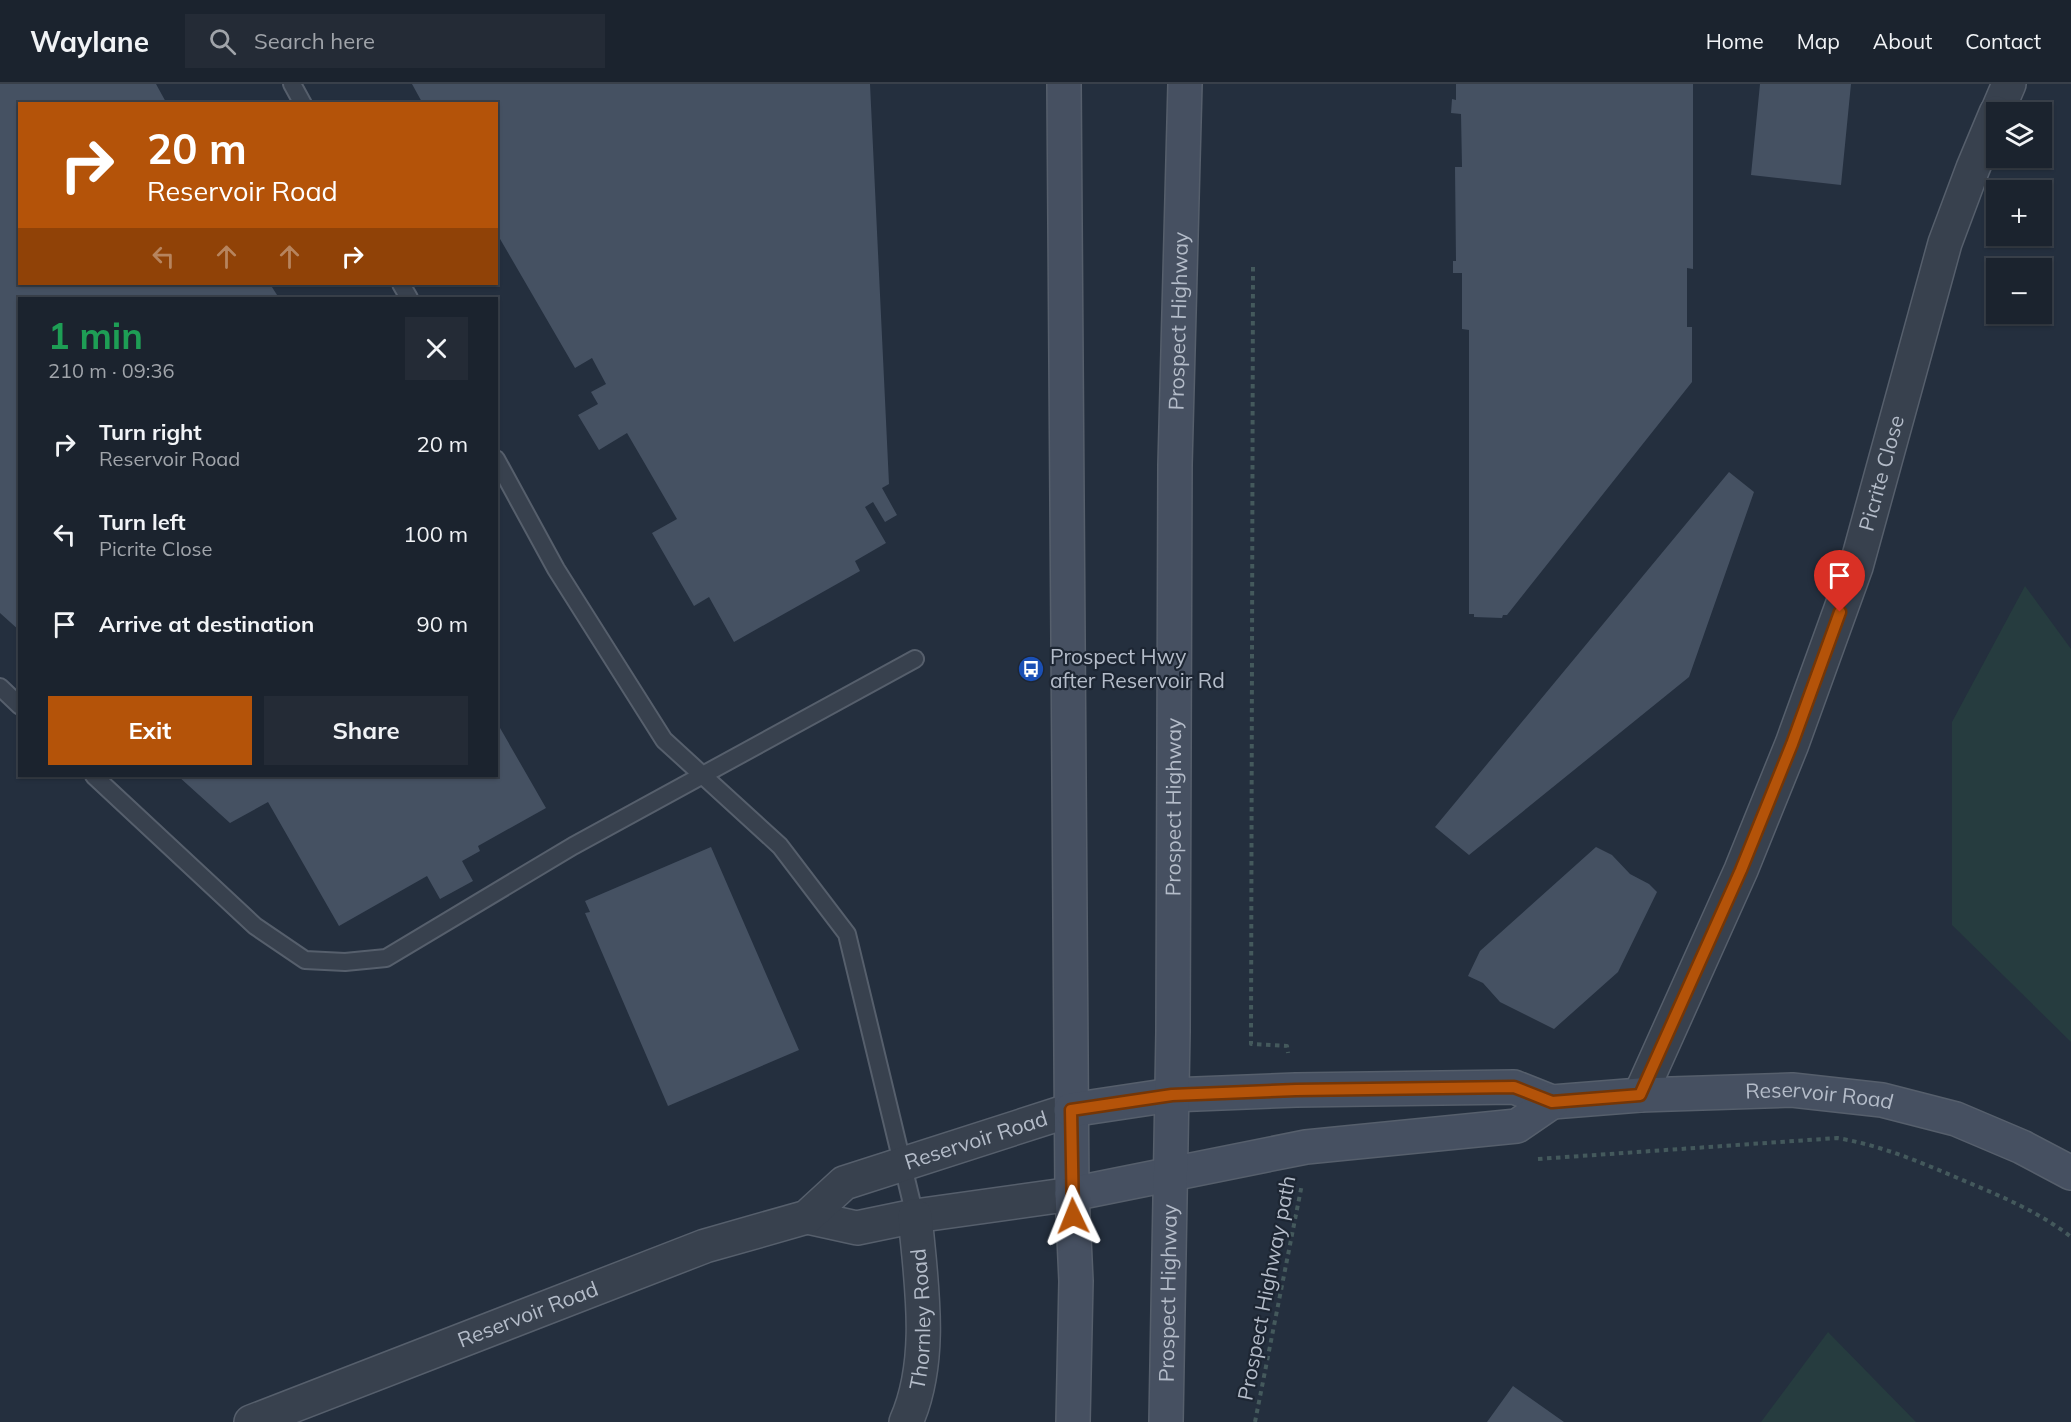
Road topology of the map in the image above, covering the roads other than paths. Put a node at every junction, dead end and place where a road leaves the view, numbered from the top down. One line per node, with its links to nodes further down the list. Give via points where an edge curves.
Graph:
1 (292, 84): 5 (lane)
2 (1064, 84): 17 (main road)
3 (1185, 84): 14 (main road, Prospect Highway, via 1175,465)
4 (2009, 84): 6 (street, Picrite Close)
5 (302, 102)
6 (2002, 102)
7 (1986, 138): 15 (street, Picrite Close, via 1946,243 1856,567 1792,744 1741,870)
8 (498, 463): 12 (lane, via 556,569 664,740)
9 (915, 659): 12 (lane)
10 (0, 687): 11 (lane)
11 (18, 704)
12 (702, 774): 13 (lane, via 386,958 345,962 305,960 255,926); 18 (lane, via 780,846 847,934)
13 (95, 777)
14 (1172, 1095): 16 (main road, Reservoir Road, via 1514,1087); 17 (main road, Reservoir Road); 20 (main road, Prospect Highway)
15 (1640, 1095): 16 (main road, Reservoir Road); 19 (main road, Reservoir Road, via 1792,1090 1882,1100 1956,1119)
16 (1552, 1102): 20 (main road, Reservoir Road, via 1518,1126 1306,1147)
17 (1071, 1110): 18 (street, Reservoir Road); 21 (main road)
18 (904, 1164): 22 (street, Reservoir Road, via 844,1183); 23 (lane)
19 (2071, 1173)
20 (1170, 1174): 21 (main road, Reservoir Road); 27 (main road, Prospect Highway)
21 (1072, 1194): 23 (street, Reservoir Road); 26 (main road, via 1076,1281)
22 (807, 1216): 23 (street, Reservoir Road, via 857,1228); 24 (street, Reservoir Road, via 705,1246)
23 (915, 1216): 25 (street, Thornley Road, via 923,1319 920,1365)
24 (251, 1422)
25 (906, 1422)
26 (1072, 1422)
27 (1166, 1422)

